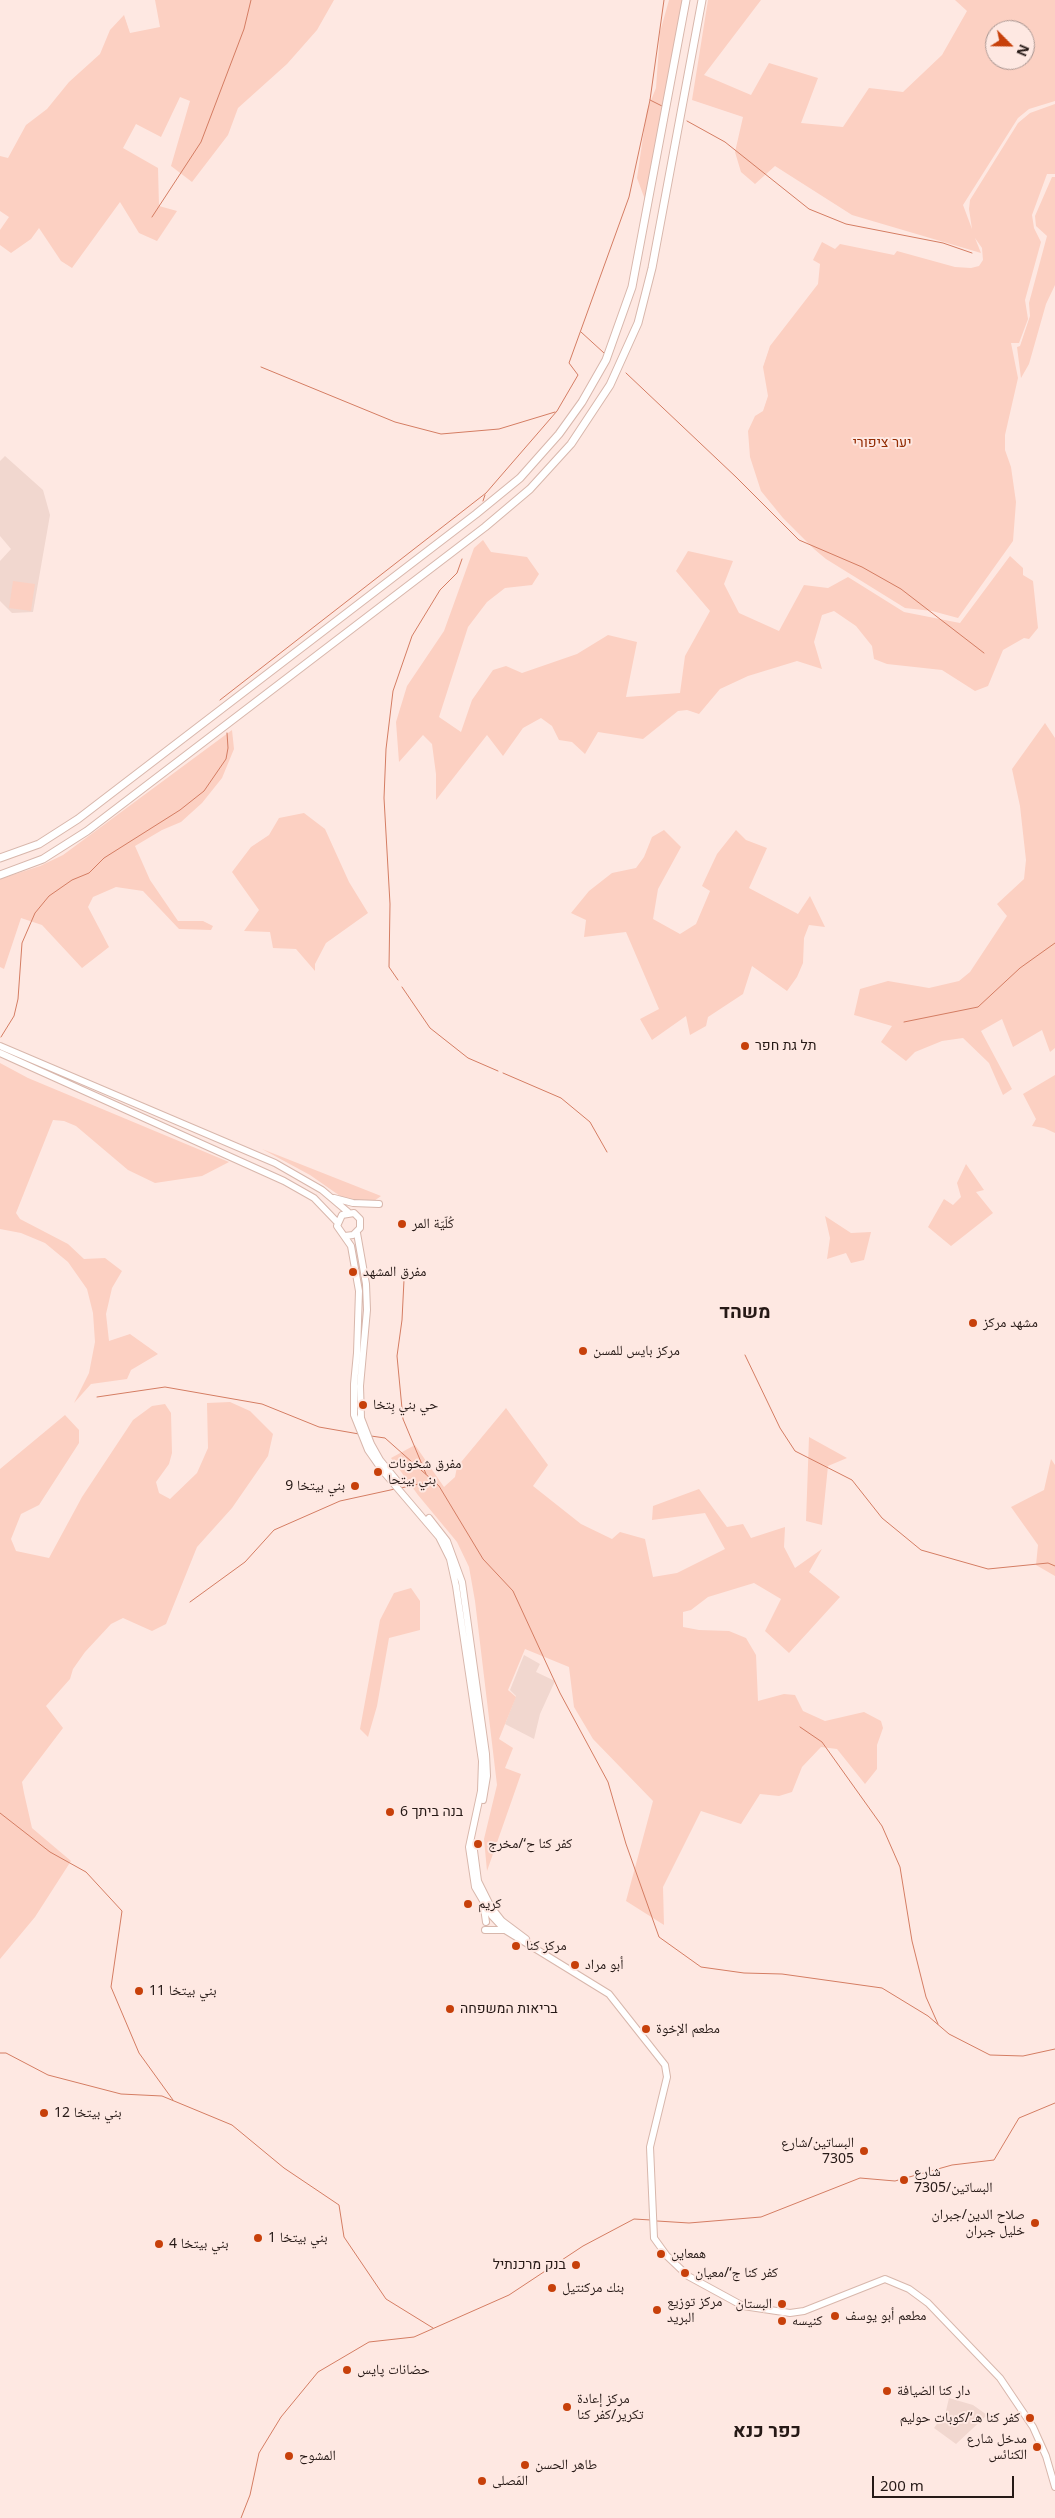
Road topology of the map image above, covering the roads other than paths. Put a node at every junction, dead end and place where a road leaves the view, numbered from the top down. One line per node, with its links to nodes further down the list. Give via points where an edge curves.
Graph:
1 (686, 0): 3 (highway, via 632,287 606,360 559,434 520,478 476,514 78,819 39,844)
2 (702, 0): 4 (highway, via 652,268 638,323 613,379 571,444 530,489 485,526 82,836 43,860)
3 (2, 857)
4 (0, 875)
5 (0, 1046): 7 (main road, via 275,1163)
6 (0, 1053): 10 (main road, via 284,1181 314,1198)
7 (332, 1197): 8 (main road, via 353,1203); 9 (main road)
8 (379, 1204)
9 (348, 1212): 10 (main road); 11 (main road, via 360,1219)
10 (337, 1222): 12 (main road, via 338,1230)
11 (357, 1233): 12 (main road); 17 (main road, via 367,1310 360,1386 361,1418 380,1460 447,1541 462,1582 486,1760 486,1788 473,1844 477,1875 497,1915)
12 (345, 1236): 13 (main road, via 356,1261 359,1292 354,1415 368,1450 439,1537 450,1559 456,1586 482,1761 481,1791 469,1847 473,1878)
13 (483, 1902): 14 (main road); 16 (main road)
14 (486, 1922)
15 (485, 1930): 16 (main road)
16 (505, 1930): 17 (main road)
17 (541, 1951): 18 (main road, via 609,1994 665,2065 667,2077 650,2147 654,2238 668,2256 688,2276 743,2306 759,2309 790,2313 804,2310 885,2280 909,2289 928,2303 1000,2378 1033,2427)
18 (1055, 2487)

